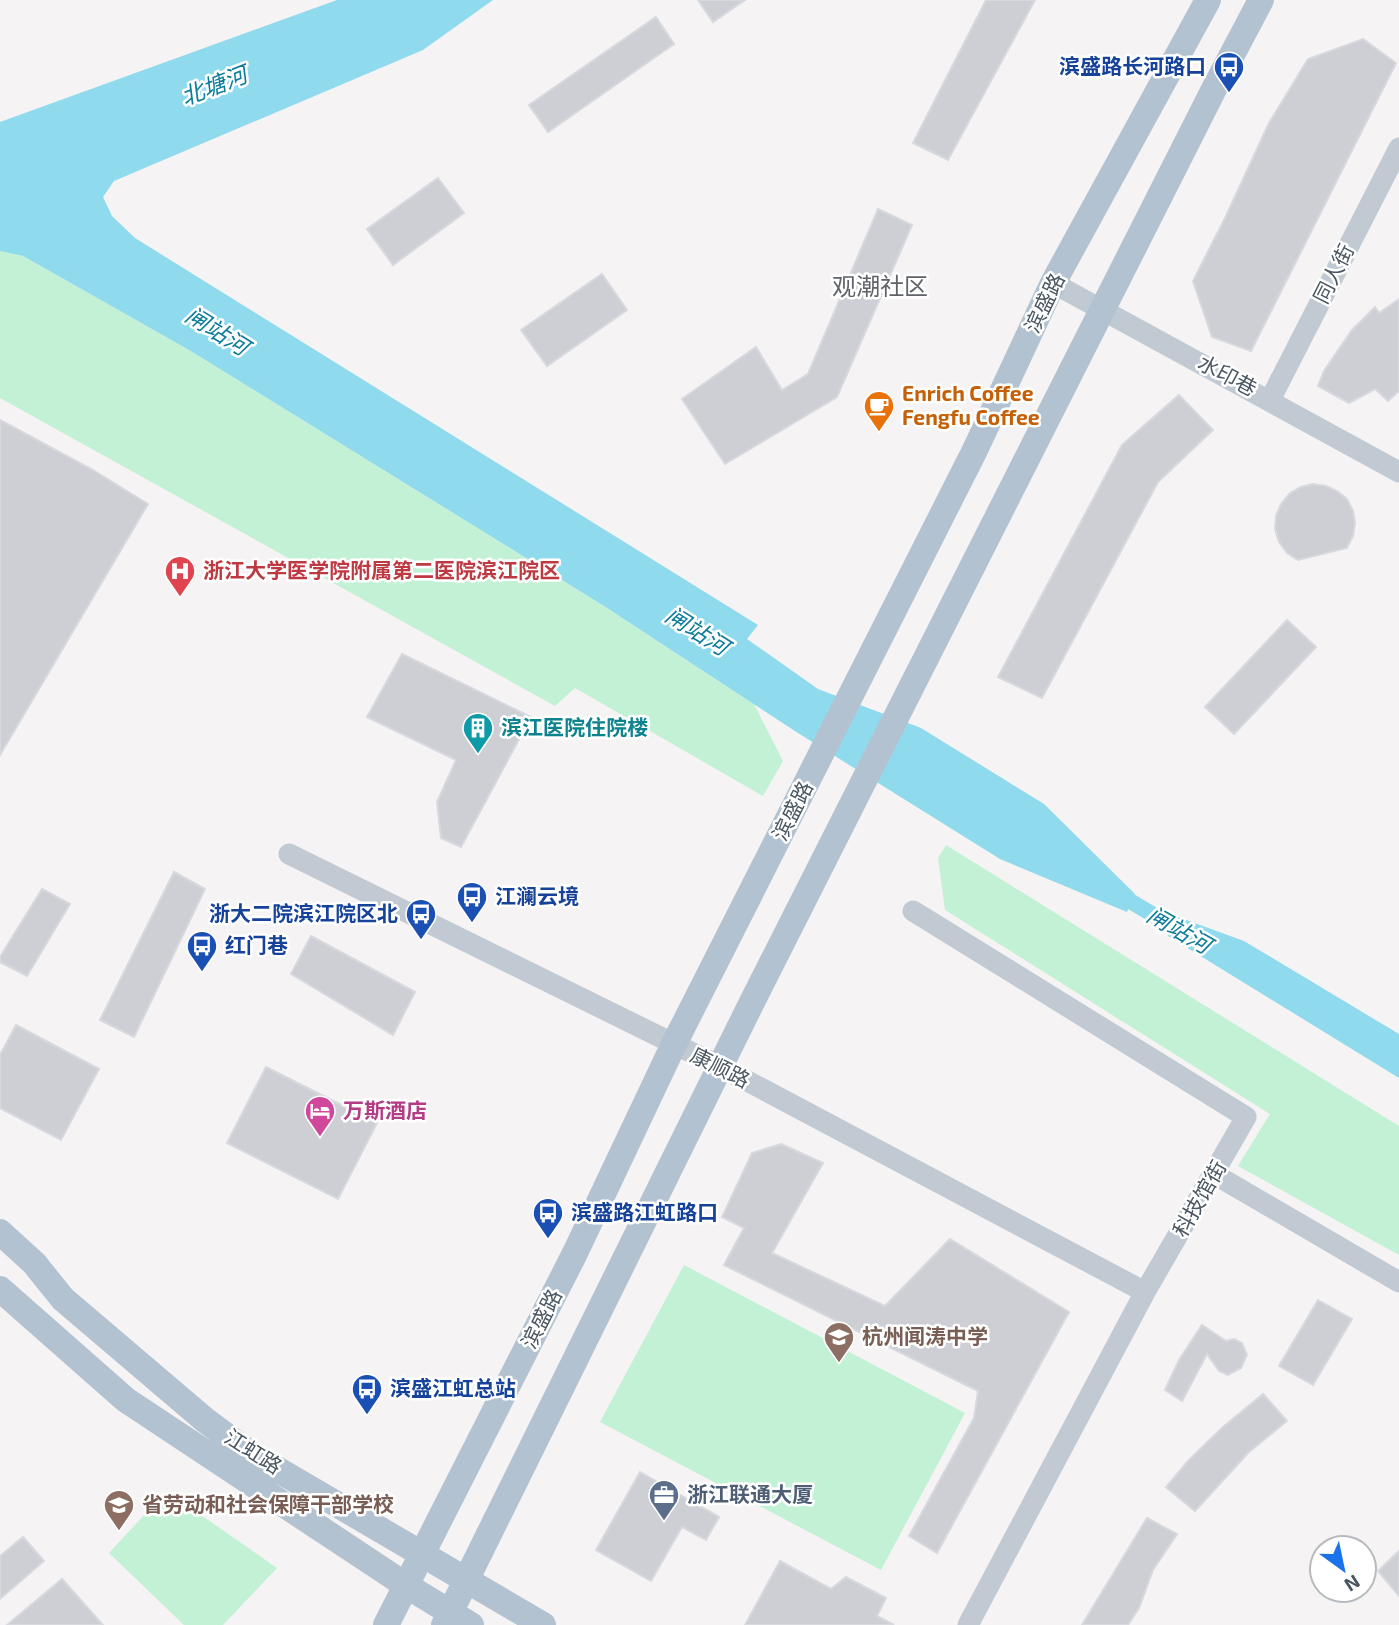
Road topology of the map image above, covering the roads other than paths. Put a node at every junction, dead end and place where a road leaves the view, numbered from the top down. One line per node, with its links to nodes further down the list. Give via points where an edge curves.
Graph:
1 (1208, 0): 4 (main road, 滨盛路)
2 (1261, 0): 5 (main road)
3 (1399, 148): 6 (street, 同人街)
4 (1053, 283): 5 (street, 水印巷); 10 (main road, 滨盛路, via 975,450)
5 (1103, 310): 6 (street, 水印巷); 11 (main road)
6 (1270, 400): 7 (street, 水印巷)
7 (1399, 472)
8 (289, 854): 10 (street, 康顺路)
9 (913, 911): 12 (street, 科技馆街, via 1246,1117)
10 (674, 1044): 11 (street, 康顺路); 17 (main road, 滨盛路)
11 (721, 1067): 16 (street, 康顺路); 18 (main road)
12 (1214, 1174): 14 (street); 16 (street, 科技馆街)
13 (0, 1233): 17 (main road, 江虹路, via 34,1263 63,1299 205,1420 251,1454)
14 (1399, 1282)
15 (0, 1289): 19 (main road, 江虹路, via 126,1400)
16 (1145, 1292): 23 (street, 科技馆街)
17 (423, 1554): 18 (main road, 江虹路); 19 (main road, 滨盛路)
18 (467, 1580): 20 (main road); 22 (main road, 江虹路)
19 (407, 1586): 20 (main road, 江虹路); 21 (main road, 滨盛路)
20 (455, 1621)
21 (386, 1625)
22 (542, 1625)
23 (968, 1625)

